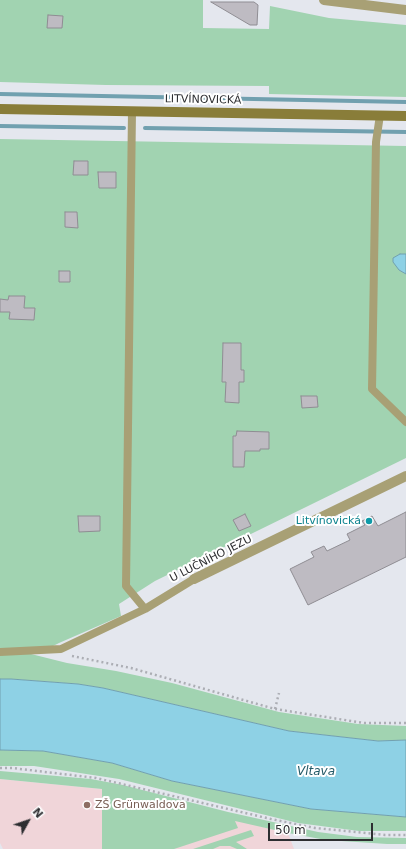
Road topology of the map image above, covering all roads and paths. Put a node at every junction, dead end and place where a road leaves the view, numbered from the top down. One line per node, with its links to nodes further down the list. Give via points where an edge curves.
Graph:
1 (324, 0): 2 (street)
2 (406, 10)
3 (0, 109): 4 (main road, LITVÍNOVICKÁ)
4 (132, 111): 5 (main road, LITVÍNOVICKÁ); 10 (lane, via 126,586)
5 (380, 115): 6 (main road, LITVÍNOVICKÁ); 7 (lane, via 376,142 372,389)
6 (406, 116)
7 (406, 422)
8 (406, 476): 9 (street, U LUČNÍHO JEZU)
9 (194, 579): 10 (lane, U LUČNÍHO JEZU)
10 (144, 609): 11 (lane, U LUČNÍHO JEZU, via 61,648)
11 (0, 652)
12 (66, 655): 14 (path, via 131,668)
13 (280, 693): 14 (path)
14 (276, 707): 15 (path, via 364,723)
15 (406, 723)
16 (0, 768): 17 (path, via 96,778 315,828)
17 (406, 835)

